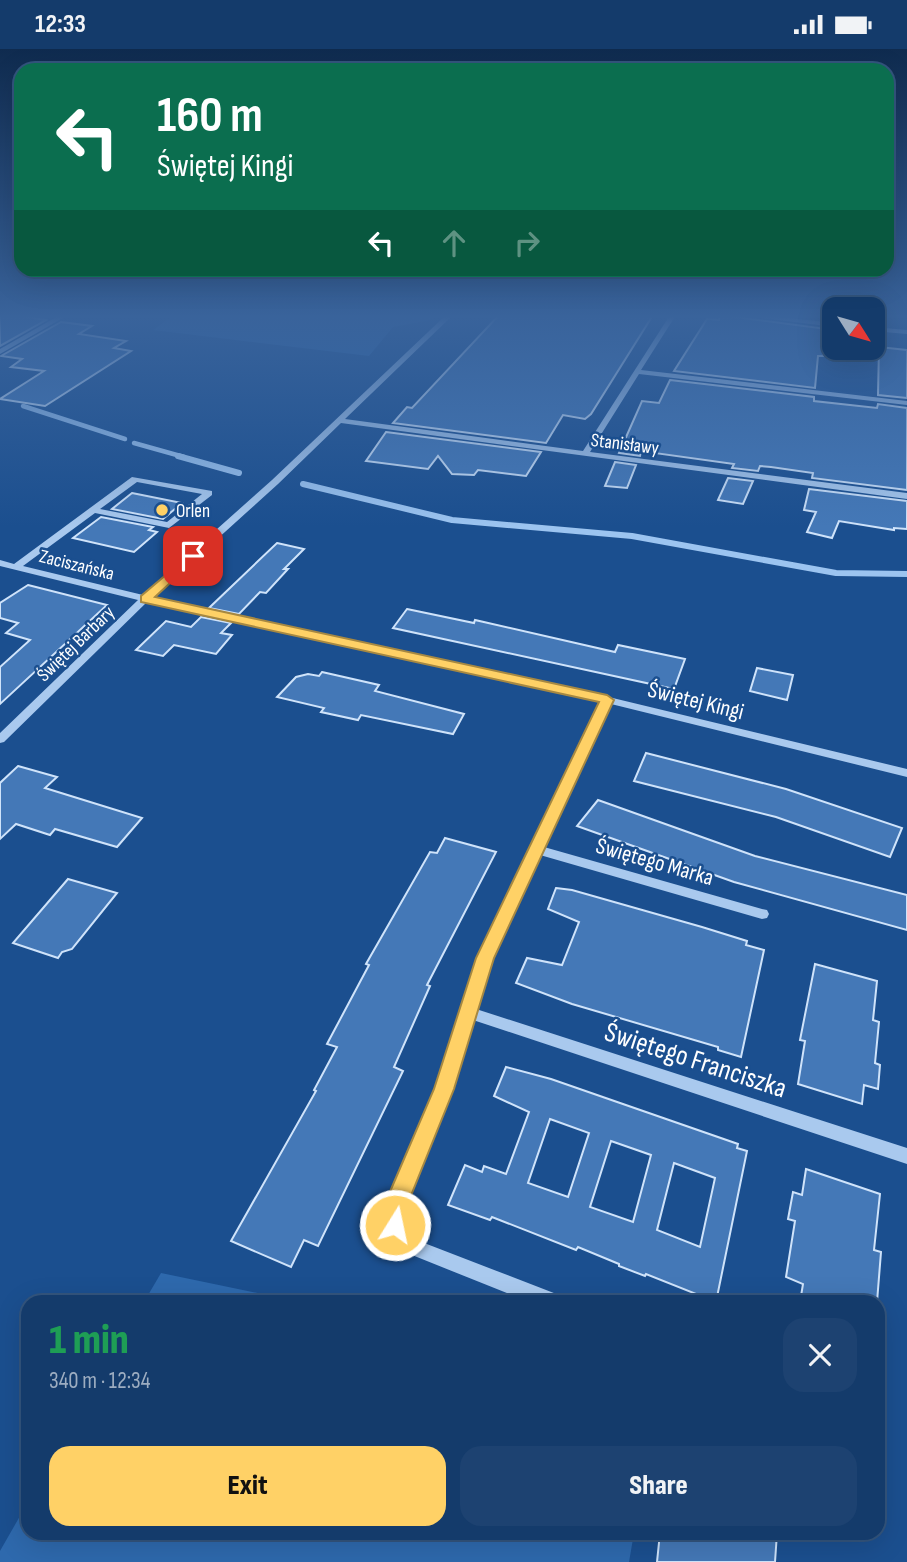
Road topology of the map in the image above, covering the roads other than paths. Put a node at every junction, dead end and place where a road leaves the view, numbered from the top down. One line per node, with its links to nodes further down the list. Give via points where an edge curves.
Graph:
1 (377, 386): 5 (street, Świętej Barbary)
2 (630, 386): 6 (street)
3 (757, 386): 4 (street)
4 (907, 403)
5 (340, 421): 6 (street, Stanisławy); 11 (street, Świętej Barbary)
6 (585, 454): 7 (street, Stanisławy)
7 (907, 496)
8 (93, 510): 8 (street, via 135,479 209,493 169,525); 10 (street)
9 (0, 563): 10 (street, Zaciszańska)
10 (16, 567): 11 (street, Zaciszańska)
11 (145, 599): 12 (street, Świętej Kingi); 13 (street, Świętej Barbary)
12 (607, 700): 14 (street, Świętej Kingi); 15 (street)
13 (0, 739)
14 (907, 773)
15 (536, 849): 16 (street, Świętego Marka); 17 (street, via 485,958)
16 (762, 914)
17 (470, 1013): 18 (street, Świętego Franciszka); 19 (street, via 394,1208 395,1225)
18 (907, 1156)
19 (413, 1247): 20 (street)
20 (534, 1295)

